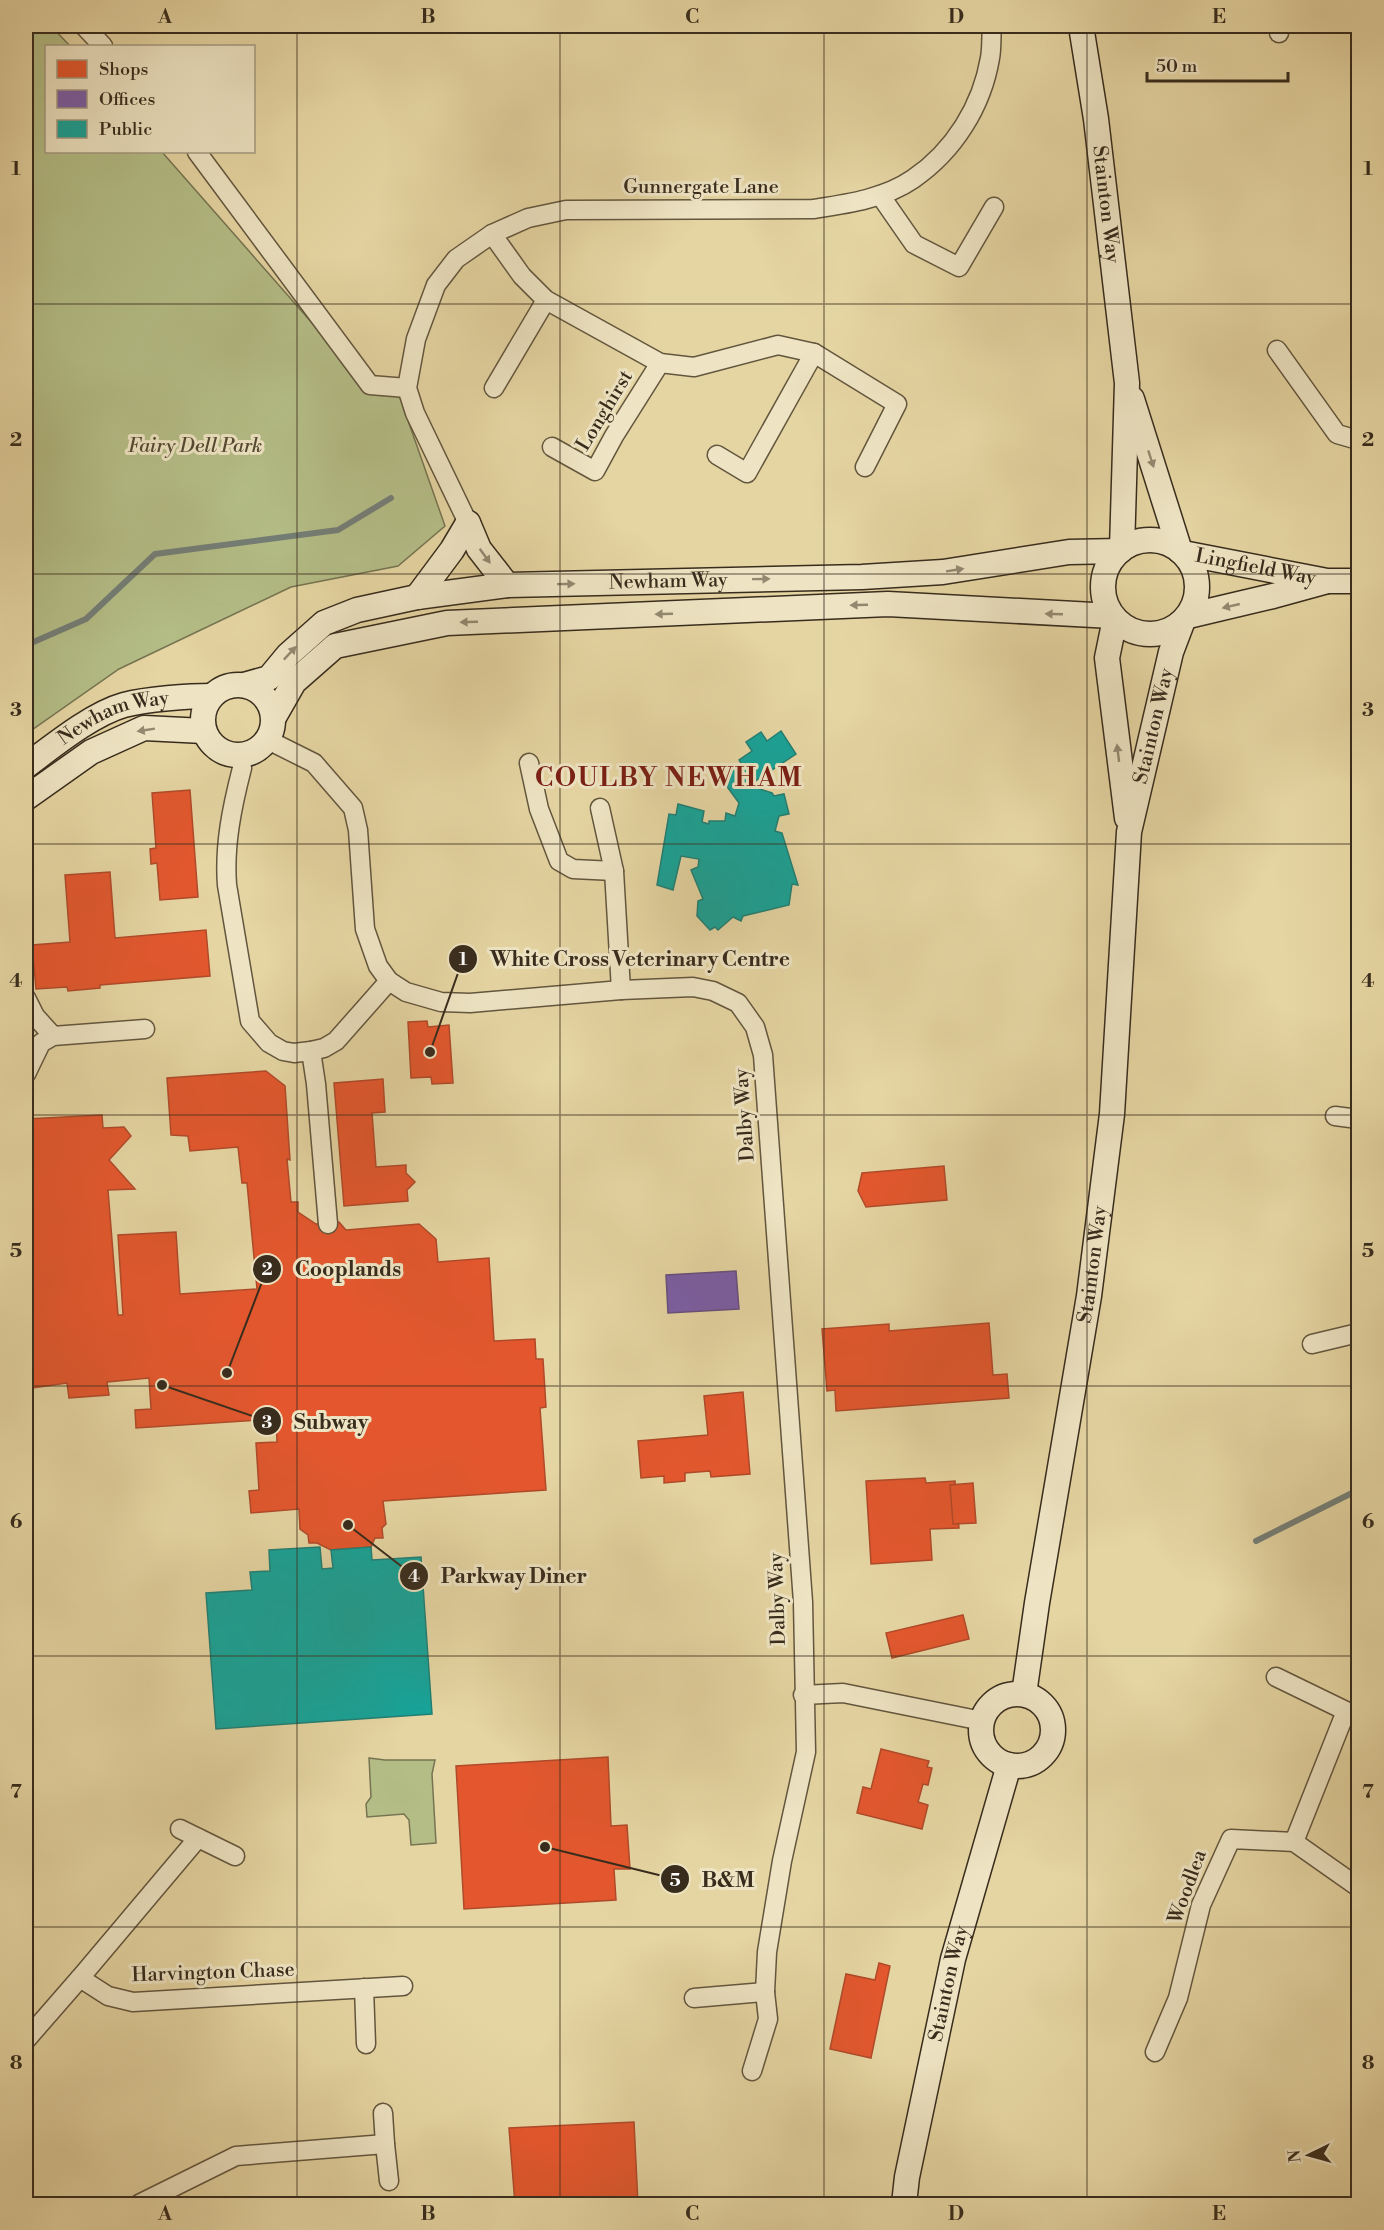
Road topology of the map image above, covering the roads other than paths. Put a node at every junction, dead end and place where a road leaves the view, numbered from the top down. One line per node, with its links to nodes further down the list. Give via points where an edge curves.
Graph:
1 (84, 26): 4 (street)
2 (992, 26): 6 (street, Gunnergate Lane, via 991,57 971,116 941,156 912,180)
3 (1081, 26): 13 (street, Stainton Way)
4 (102, 45)
5 (198, 153): 14 (street, via 370,385)
6 (880, 195): 7 (street, via 914,244 959,267); 8 (street, Gunnergate Lane, via 813,209 567,210 528,218)
7 (994, 207)
8 (492, 234): 9 (street, Longhirst, via 522,276); 14 (street, Gunnergate Lane, via 456,259 436,285 416,339)
9 (546, 300): 12 (street, Longhirst); 15 (street)
10 (1277, 350): 16 (street, via 1337,434)
11 (814, 353): 12 (street, Longhirst, via 778,345 694,367); 18 (street, via 747,473); 19 (street, Longhirst, via 897,404)
12 (660, 363): 17 (street, Longhirst, via 595,471)
13 (1127, 383): 21 (street, Stainton Way); 22 (street, Stainton Way, one-way to 22)
14 (407, 388): 20 (street, Gunnergate Lane, via 415,413)
15 (494, 388)
16 (1359, 440)
17 (552, 447)
18 (717, 455)
19 (864, 467)
20 (468, 523): 25 (street, one-way to 25, via 479,549); 26 (street)
21 (1121, 550): 22 (street, via 1151,540 1167,543); 25 (street, Newham Way, one-way to 21, via 862,577 943,572 1069,552); 27 (street, via 1104,575 1105,604)
22 (1181, 552): 23 (street, Lingfield Way); 28 (street, via 1191,563 1198,590)
23 (1327, 581): 24 (street, Lingfield Way); 28 (street, Lingfield Way, one-way to 28)
24 (1359, 581)
25 (507, 585): 26 (street, Newham Way)
26 (417, 597): 29 (street, Newham Way, one-way to 26, via 269,678 324,623 357,610)
27 (1113, 618): 28 (street, via 1140,634 1162,633); 31 (street, Newham Way, one-way to 31, via 888,604 447,623 335,646 294,682); 39 (street, Stainton Way, one-way to 27, via 1107,658)
28 (1185, 619): 39 (street, Stainton Way, via 1171,652)
29 (244, 685): 30 (street, Newham Way, via 222,689); 31 (street, via 265,698)
30 (212, 696): 32 (street, Newham Way, via 203,719); 35 (street, Newham Way, via 123,705 83,725)
31 (274, 717): 33 (street, Newham Way)
32 (204, 731): 33 (street, via 216,748 239,756 259,749); 37 (street, Newham Way, one-way to 37, via 144,728 91,752)
33 (268, 740): 41 (street, via 314,763 353,808 365,929 378,966)
34 (529, 763): 40 (street, via 538,809 559,861 573,869)
35 (26, 766)
36 (242, 768): 46 (street, via 225,865 250,1021 269,1043 283,1051)
37 (26, 798)
38 (600, 808): 40 (street)
39 (1129, 832): 54 (street, Stainton Way, via 1112,1114 1089,1296)
40 (614, 871): 42 (street)
41 (389, 981): 42 (street, Dalby Way, via 426,998 470,1004); 46 (street, via 336,1041)
42 (621, 990): 55 (street, Dalby Way, via 693,987 713,991 738,1003 755,1027 763,1055 803,1602)
43 (26, 998): 45 (street, via 35,1016)
44 (145, 1029): 45 (street)
45 (53, 1036): 47 (street, via 41,1043)
46 (311, 1052): 50 (street)
47 (26, 1074)
48 (1335, 1116): 49 (street)
49 (1359, 1119)
50 (328, 1224)
51 (1359, 1333): 52 (street)
52 (1312, 1344)
53 (1276, 1677): 60 (street, via 1346,1711)
54 (1024, 1694): 56 (street, via 994,1701); 57 (street, via 1046,1707 1054,1731 1044,1755 1022,1766)
55 (803, 1695): 56 (street, via 843,1693); 66 (street, Dalby Way, via 806,1752 782,1861 767,1952)
56 (982, 1721): 57 (street, via 986,1748 995,1759)
57 (1009, 1765): 76 (street, Stainton Way, via 953,1959)
58 (180, 1829): 59 (street)
59 (198, 1838): 61 (street); 63 (street)
60 (1294, 1842): 62 (street); 70 (street, Woodlea, via 1231,1839 1201,1905 1178,1998)
61 (235, 1856)
62 (1359, 1887)
63 (80, 1978): 65 (street, Harvington Chase, via 108,1996 133,2002); 68 (street)
64 (403, 1986): 65 (street, Harvington Chase)
65 (364, 1988): 69 (street)
66 (765, 1992): 67 (street); 71 (street, Dalby Way, via 768,2019)
67 (694, 1998)
68 (26, 2040)
69 (366, 2044)
70 (1155, 2052)
71 (752, 2071)
72 (383, 2113): 73 (street)
73 (386, 2144): 74 (street); 75 (street, via 236,2156)
74 (389, 2181)
75 (139, 2205)
76 (904, 2205)

